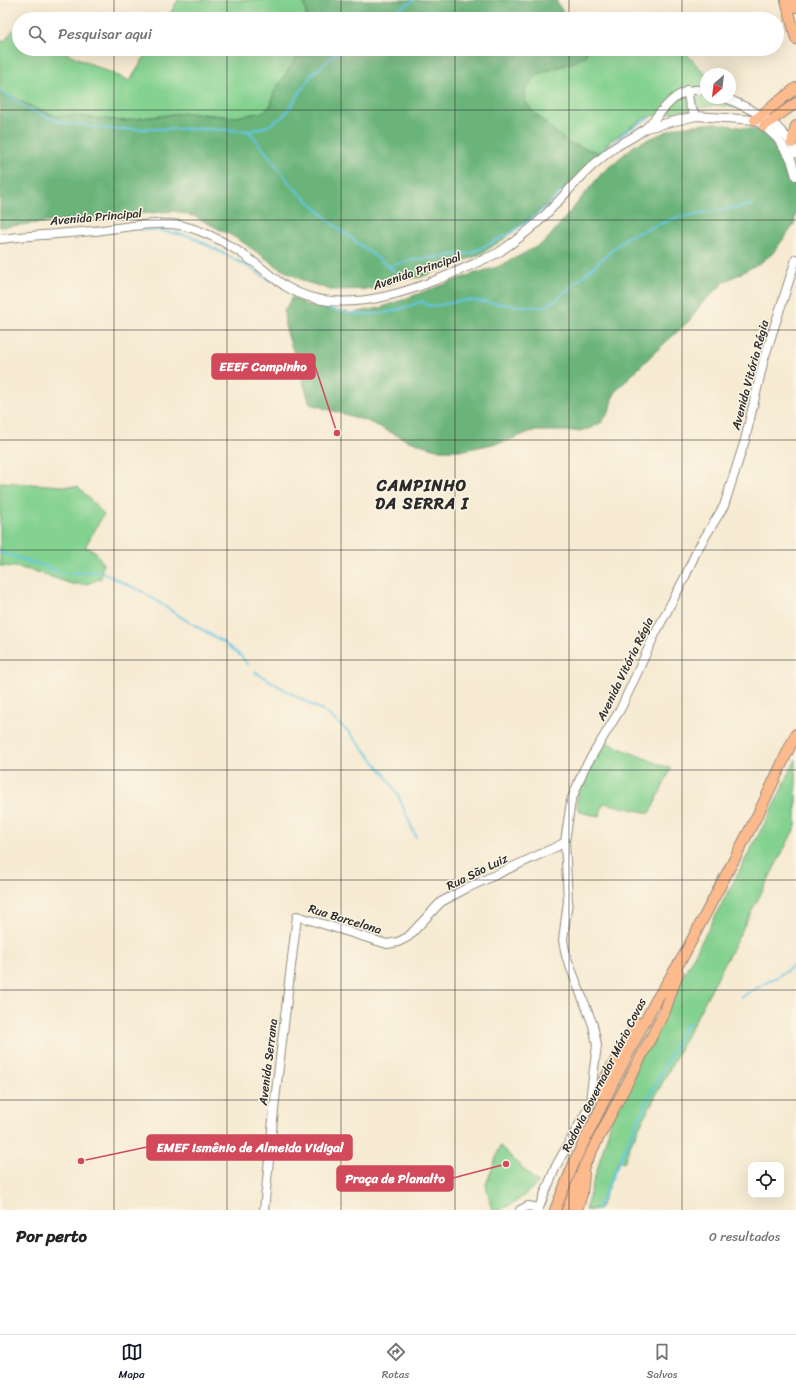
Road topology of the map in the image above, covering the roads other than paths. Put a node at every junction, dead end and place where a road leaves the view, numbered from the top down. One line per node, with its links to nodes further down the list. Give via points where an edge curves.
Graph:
1 (786, 0): 4 (main road)
2 (792, 0): 3 (main road)
3 (796, 7)
4 (796, 39)
5 (796, 88): 11 (main road)
6 (687, 90): 7 (street); 10 (street, via 690,106); 14 (street, Avenida Principal, via 663,108)
7 (700, 90)
8 (796, 103): 12 (main road)
9 (736, 104): 11 (street)
10 (696, 116): 11 (street, Avenida Principal); 14 (street, Avenida Principal)
11 (758, 118): 12 (street)
12 (767, 124): 15 (street, via 785,134); 16 (street, via 784,148)
13 (796, 126): 15 (main road)
14 (646, 128): 17 (street, Avenida Principal, via 614,148 591,167 536,223 506,248 442,278 381,299 331,302 310,298 286,286 229,246 184,226 132,226)
15 (794, 148)
16 (796, 176)
17 (0, 239)
18 (796, 259): 20 (street, Avenida Vitória Régia, via 764,359 745,440 724,506 697,550 622,708 584,769 571,801)
19 (796, 734): 23 (main road, Rodovia Governador Mário Covas, via 760,810)
20 (565, 842): 22 (street, Rua São Luiz, via 441,902); 25 (street, Avenida Vitória Régia, via 568,901 562,940 593,1025 597,1045 591,1093)
21 (297, 916): 22 (street, Rua Barcelona, via 387,944); 27 (street, Avenida Serrana)
22 (408, 937)
23 (684, 955): 24 (main road, Rodovia Governador Mário Covas); 26 (main road, Rodovia Governador Mário Covas, via 665,1011)
24 (655, 1002): 25 (main road, via 631,1033); 30 (main road, Rodovia Governador Mário Covas, via 576,1158)
25 (594, 1098): 29 (street, via 556,1166)
26 (585, 1164): 31 (main road, Rodovia Governador Mário Covas); 32 (main road, via 582,1194)
27 (264, 1210)
28 (520, 1210): 29 (street, via 528,1206)
29 (537, 1210)
30 (555, 1210)
31 (567, 1210)
32 (577, 1210)

